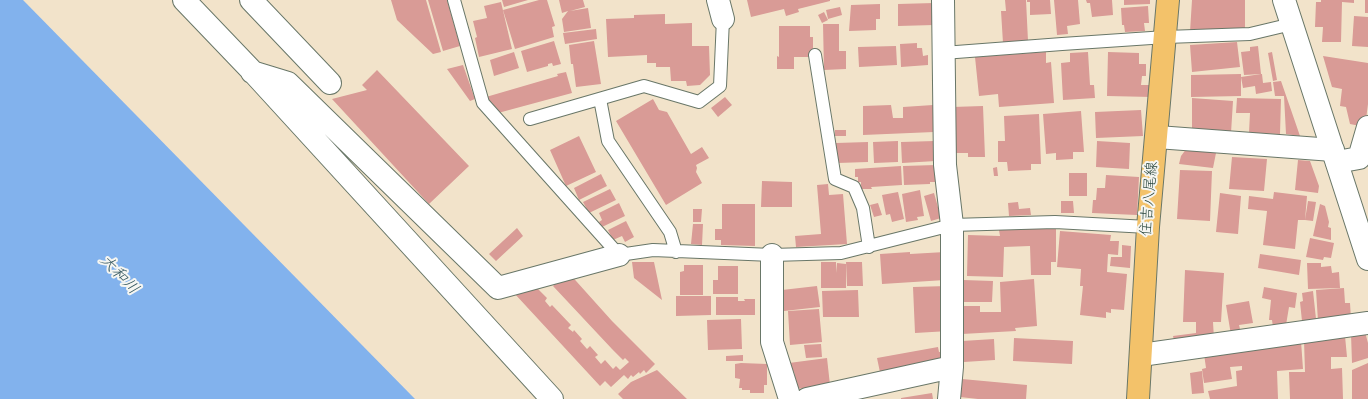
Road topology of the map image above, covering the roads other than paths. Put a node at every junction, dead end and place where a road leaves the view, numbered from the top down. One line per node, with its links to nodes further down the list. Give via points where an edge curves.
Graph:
1 (184, 0): 12 (street)
2 (251, 0): 13 (street)
3 (454, 0): 24 (lane, via 483,104)
4 (942, 0): 10 (street)
5 (1168, 0): 9 (main road, 住吉八尾線)
6 (1284, 0): 8 (street)
7 (720, 9): 14 (lane, via 720,86 699,102 644,86)
8 (1292, 24): 9 (lane, via 1250,34); 18 (street)
9 (1166, 37): 10 (lane); 17 (main road, 住吉八尾線)
10 (943, 53): 20 (street, via 945,165)
11 (815, 55): 22 (lane, via 835,179 854,187 863,208)
12 (252, 71): 24 (street, via 288,83 498,288); 30 (street)
13 (330, 83)
14 (600, 99): 15 (lane); 23 (lane, via 608,141 670,232)
15 (530, 119)
16 (1368, 127): 19 (street)
17 (1157, 136): 18 (street); 21 (main road, 住吉八尾線)
18 (1335, 156): 19 (street); 26 (street)
19 (1363, 157)
20 (952, 225): 21 (lane, via 1056,222); 22 (lane); 29 (street)
21 (1148, 226): 28 (main road, 住吉八尾線)
22 (868, 246): 25 (lane, via 841,253)
23 (676, 252): 24 (lane, via 653,250); 25 (lane)
24 (619, 255)
25 (772, 255): 31 (street, via 772,342)
26 (1368, 259)
27 (1368, 323): 28 (street)
28 (1141, 355): 34 (main road, 住吉八尾線)
29 (952, 366): 32 (street); 33 (street)
30 (552, 399)
31 (790, 399)
32 (807, 399)
33 (949, 399)
34 (1138, 399)

